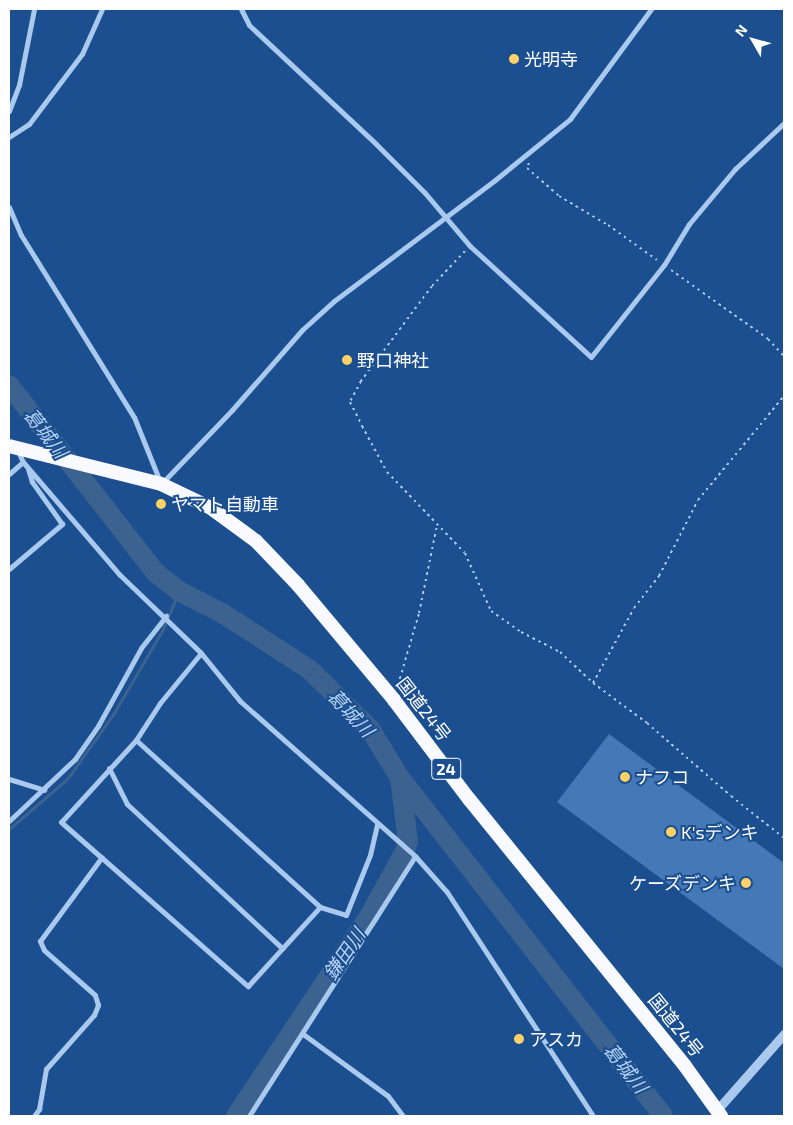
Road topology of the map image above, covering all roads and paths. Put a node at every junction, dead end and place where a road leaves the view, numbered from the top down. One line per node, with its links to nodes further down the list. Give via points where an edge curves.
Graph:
1 (34, 9): 5 (street, via 19,85)
2 (102, 9): 7 (street, via 77,61 29,124)
3 (241, 9): 10 (street, via 249,25 376,144)
4 (651, 9): 8 (street, via 570,119)
5 (9, 112)
6 (784, 123): 12 (street, via 735,169 688,224)
7 (9, 137)
8 (534, 149): 10 (street); 12 (path, via 527,168 559,196 608,224)
9 (9, 207): 17 (street, via 21,235 134,417)
10 (444, 216): 11 (street); 17 (street, via 302,330)
11 (470, 246): 12 (street, via 592,357); 18 (path, via 432,286 361,381 350,402 387,472)
12 (664, 265): 13 (path, via 761,334)
13 (784, 356)
14 (784, 396): 22 (path, via 698,500 659,576 634,608)
15 (21, 455): 16 (street); 17 (highway, 国道24号 / 24, via 127,473); 19 (street, via 32,482 62,524); 20 (street, via 120,575)
16 (9, 474)
17 (161, 484): 23 (highway, 国道24号 / 24, via 211,508 256,541 298,585)
18 (437, 525): 22 (path, via 465,553 491,611 521,632 560,652); 23 (path, via 419,614)
19 (9, 569)
20 (166, 616): 21 (street); 27 (street, via 141,648 98,726 75,759)
21 (201, 653): 24 (street, via 160,702); 29 (street, via 240,701 309,758)
22 (593, 683): 30 (path, via 647,723)
23 (394, 700): 37 (highway, 国道24号 / 24)
24 (136, 740): 25 (street); 33 (street)
25 (109, 768): 32 (street, via 61,822); 34 (street, via 127,804)
26 (9, 779): 27 (street)
27 (44, 790): 28 (street)
28 (9, 821)
29 (377, 824): 31 (street); 33 (street, via 370,855 346,915)
30 (784, 838)
31 (415, 856): 35 (street); 41 (street, via 447,892)
32 (102, 857): 34 (street, via 248,986); 38 (street, via 40,941 44,950 95,995 98,1005 94,1015 46,1069 39,1108)
33 (320, 907): 34 (street)
34 (282, 948)
35 (303, 1034): 39 (street); 40 (street, via 388,1096)
36 (784, 1034): 37 (street)
37 (719, 1113)
38 (34, 1116)
39 (249, 1116)
40 (403, 1116)
41 (593, 1116)

